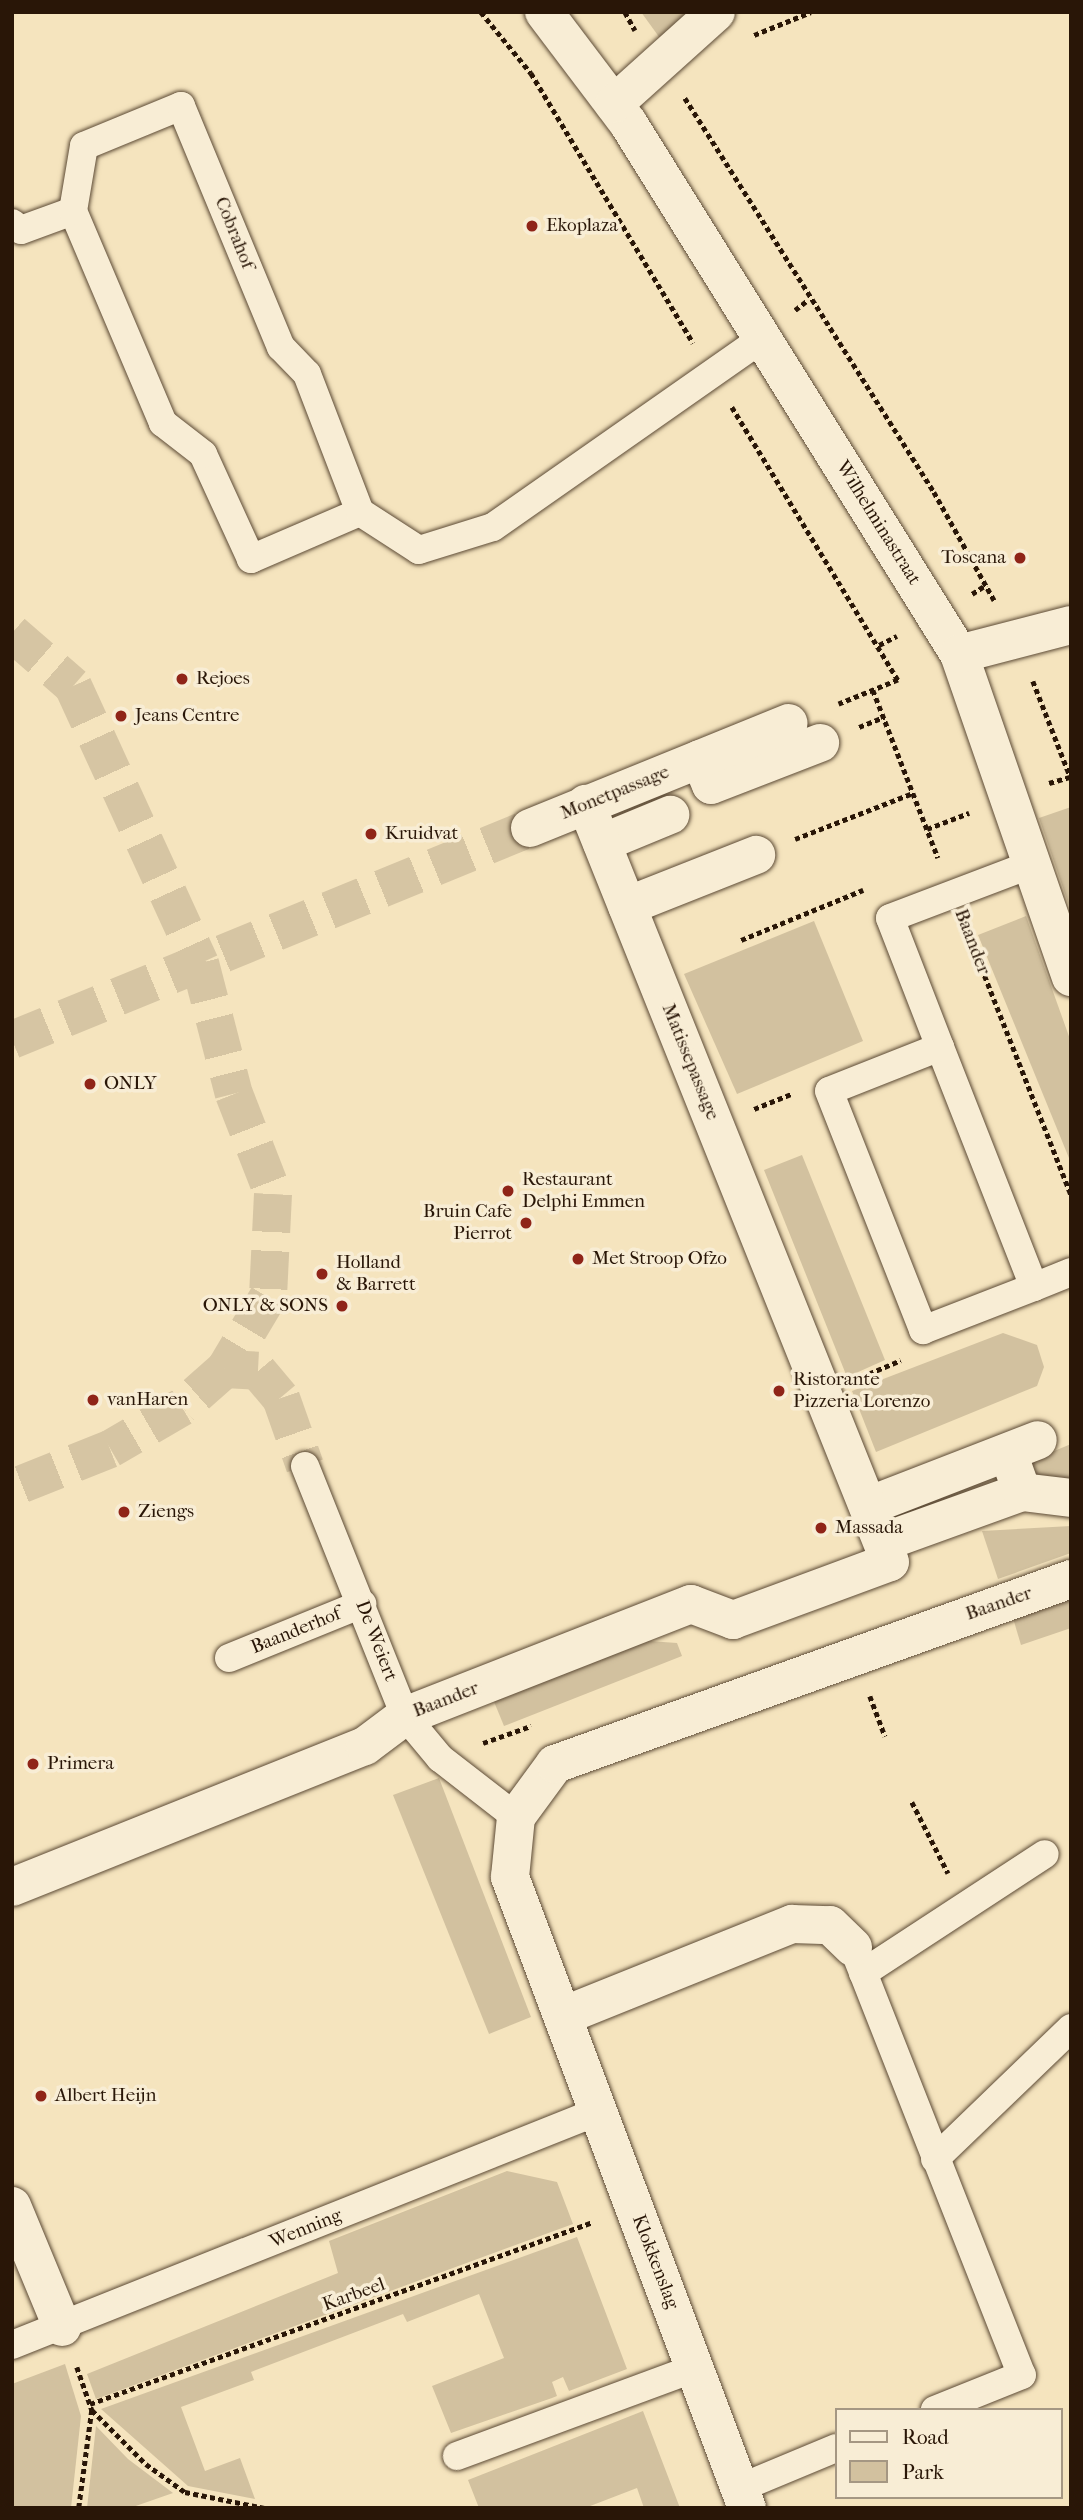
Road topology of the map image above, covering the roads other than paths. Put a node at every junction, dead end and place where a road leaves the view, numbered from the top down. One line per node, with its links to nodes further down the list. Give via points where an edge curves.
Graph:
1 (544, 12): 3 (street, Wilhelminastraat)
2 (716, 12): 3 (street, via 664,64)
3 (614, 104): 6 (street, Wilhelminastraat)
4 (73, 211): 5 (lane, via 21,230); 7 (lane, via 163,423 203,454 251,559); 7 (lane, Cobrahof, via 84,146 181,106 281,347 307,374)
5 (12, 223)
6 (764, 338): 7 (lane, via 493,527 419,550); 9 (street, Wilhelminastraat)
7 (360, 512)
8 (1071, 625): 9 (street)
9 (959, 654): 16 (street, Wilhelminastraat)
10 (804, 733): 11 (street, Monetpassage, via 711,785 700,759)
11 (586, 804): 13 (street, Monetpassage); 14 (street, Matissepassage)
12 (670, 815): 14 (street)
13 (530, 828)
14 (602, 843): 17 (street, Matissepassage)
15 (771, 849): 17 (street)
16 (1032, 864): 18 (street, Wilhelminastraat); 19 (lane, via 890,918)
17 (627, 906): 25 (street, Matissepassage, via 836,1388)
18 (1071, 977)
19 (940, 1047): 21 (lane); 21 (lane, via 829,1091 923,1330)
20 (1071, 1272): 21 (lane)
21 (1034, 1287)
22 (305, 1465): 28 (lane, De Weiert)
23 (1023, 1492): 24 (street, Baander); 25 (street, via 1023,1446); 26 (street, Baander)
24 (1071, 1498)
25 (868, 1506): 26 (street, Matissepassage)
26 (891, 1545): 30 (street, Baander, via 733,1620 691,1604)
27 (1071, 1579): 31 (street, Baander, via 555,1764)
28 (362, 1605): 29 (lane, Baanderhof); 30 (lane, De Weiert)
29 (229, 1658)
30 (405, 1716): 31 (lane, De Weiert, via 440,1758); 33 (street, Baander, via 365,1746)
31 (516, 1818): 35 (street, Klokkenslag, via 510,1877)
32 (1045, 1854): 34 (lane, via 971,1903)
33 (12, 1887)
34 (858, 1960): 35 (street, via 830,1925 792,1924); 38 (lane)
35 (563, 2016): 37 (street, Klokkenslag)
36 (1071, 2028): 38 (lane)
37 (598, 2111): 40 (lane, Wenning); 42 (street, Klokkenslag)
38 (935, 2158): 43 (lane, via 1022,2375)
39 (12, 2206): 40 (street)
40 (62, 2327): 41 (lane, Wenning)
41 (12, 2346)
42 (695, 2368): 45 (lane); 46 (street, Klokkenslag)
43 (940, 2408)
44 (834, 2449): 46 (lane)
45 (457, 2456)
46 (743, 2498)

